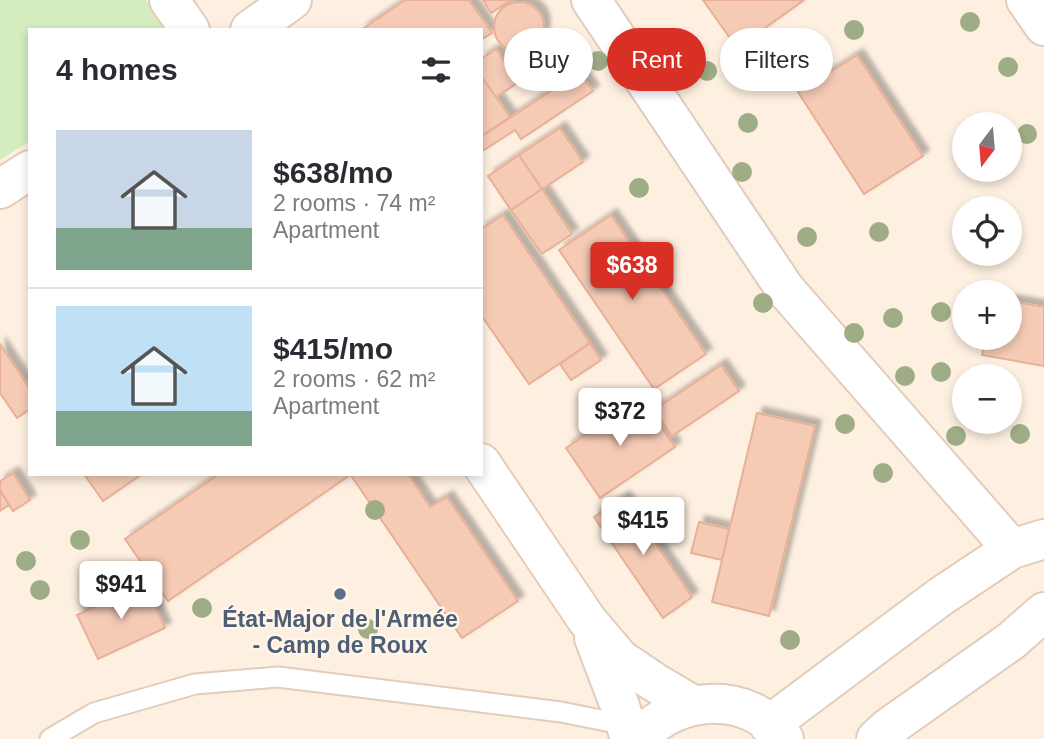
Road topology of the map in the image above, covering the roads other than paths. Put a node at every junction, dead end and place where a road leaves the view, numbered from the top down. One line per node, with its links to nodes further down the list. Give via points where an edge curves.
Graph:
1 (169, 0): 6 (street)
2 (292, 0): 7 (street)
3 (591, 0): 11 (street, via 785,289)
4 (1026, 0): 5 (street)
5 (1044, 26)
6 (189, 28)
7 (253, 28)
8 (28, 171): 9 (street)
9 (0, 189)
10 (483, 466): 13 (street)
11 (1028, 544): 15 (street, via 940,597)
12 (1044, 612): 18 (street)
13 (587, 620): 14 (street, via 620,659); 16 (street)
14 (693, 705): 15 (street, via 727,704 759,716); 16 (street)
15 (776, 732)
16 (632, 734): 17 (lane, via 561,712 278,677 195,684 94,713)
17 (50, 739)
18 (876, 739)

